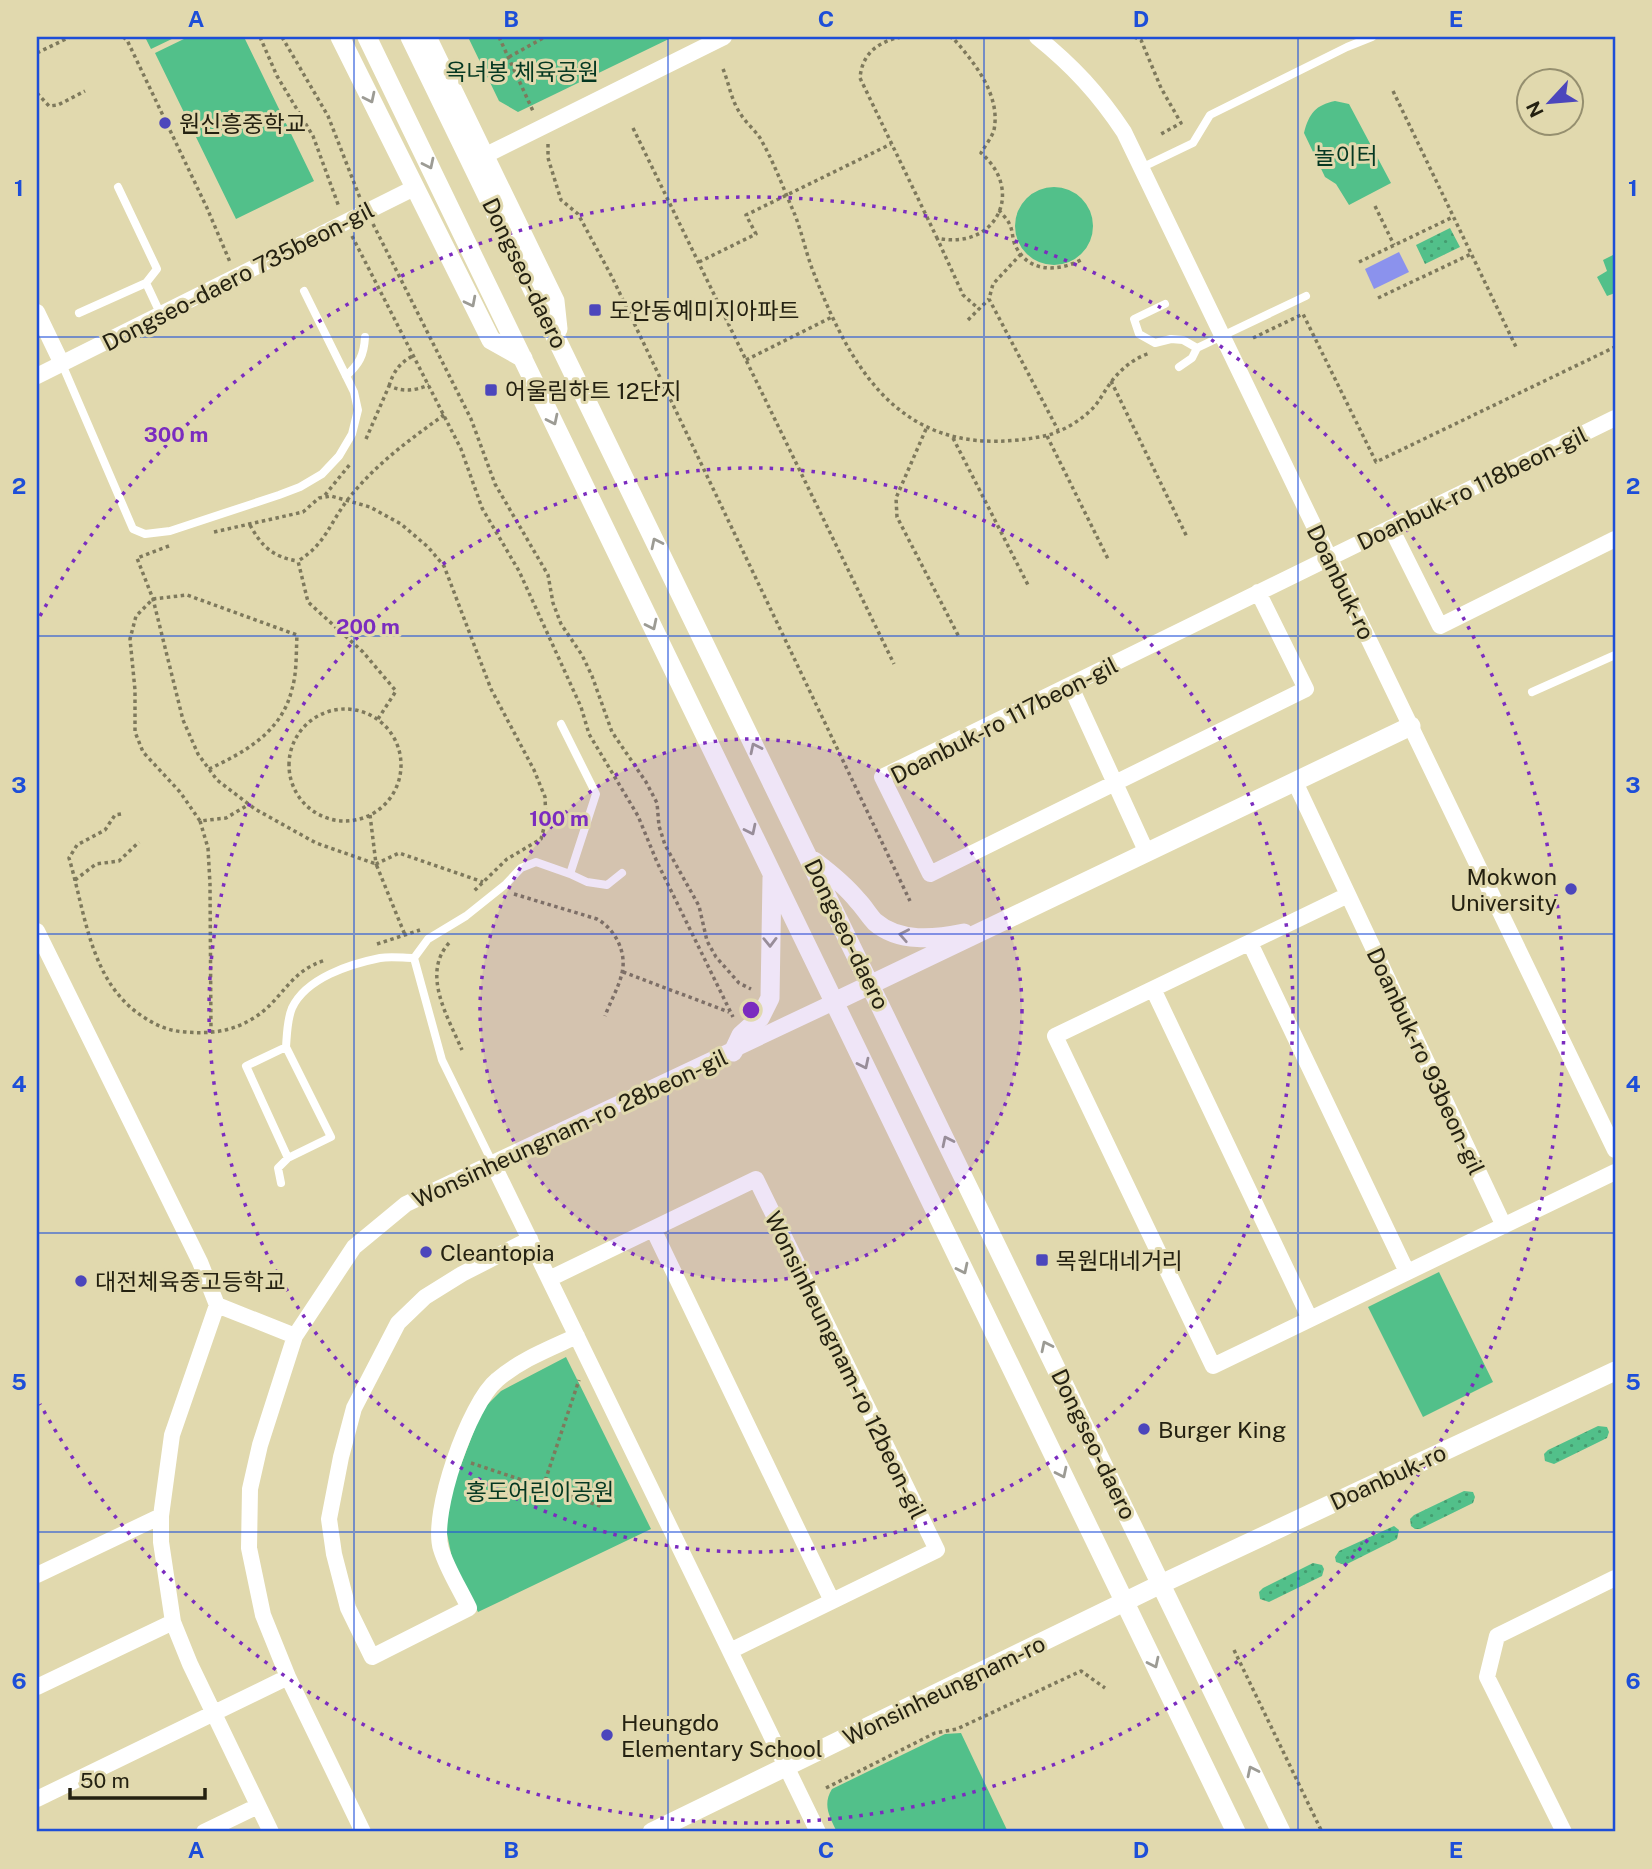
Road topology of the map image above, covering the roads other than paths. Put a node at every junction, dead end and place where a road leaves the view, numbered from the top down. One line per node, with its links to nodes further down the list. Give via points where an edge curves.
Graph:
1 (340, 37): 11 (street, one-way to 11)
2 (367, 37): 23 (street, Dongseo-daero, one-way to 23)
3 (410, 37): 21 (street, Dongseo-daero)
4 (427, 37): 8 (street)
5 (724, 37): 8 (street)
6 (1037, 37): 9 (street, Doanbuk-ro, via 1099,95)
7 (1372, 37): 9 (lane, via 1210,115 1193,143)
8 (484, 156): 21 (street, via 555,301)
9 (1143, 167): 20 (street, Doanbuk-ro)
10 (118, 187): 12 (lane, via 157,270)
11 (414, 188): 18 (street, Dongseo-daero 735beon-gil); 23 (street, one-way to 23, via 491,340)
12 (146, 283): 17 (lane); 18 (lane)
13 (304, 291): 27 (lane)
14 (1306, 296): 20 (lane)
15 (1165, 304): 22 (lane, via 1133,319 1139,334 1155,342 1183,340)
16 (37, 312): 24 (street)
17 (79, 313)
18 (161, 315): 24 (street, Dongseo-daero 735beon-gil)
19 (365, 337): 27 (lane, via 364,354)
20 (1223, 337): 22 (lane); 31 (street, Doanbuk-ro)
21 (559, 344): 41 (street, Dongseo-daero, one-way to 21)
22 (1197, 348): 25 (lane)
23 (523, 358): 44 (street, Dongseo-daero, one-way to 44)
24 (62, 364): 26 (street, Dongseo-daero 735beon-gil); 27 (lane, via 133,529 145,534 198,522 300,487 322,474 352,435 358,411)
25 (1179, 367)
26 (37, 376)
27 (346, 376)
28 (1615, 418): 29 (street, Doanbuk-ro 118beon-gil)
29 (1391, 527): 30 (street, via 1440,626); 31 (street, Doanbuk-ro 118beon-gil)
30 (1615, 539)
31 (1329, 557): 32 (street, Doanbuk-ro 117beon-gil); 37 (street, Doanbuk-ro)
32 (1258, 592): 34 (street, Doanbuk-ro 117beon-gil); 39 (street, Doanbuk-ro 117beon-gil, via 1306,689)
33 (1615, 655): 35 (lane)
34 (1070, 685): 39 (street); 39 (street, Doanbuk-ro 117beon-gil, via 882,777 930,874)
35 (1532, 692)
36 (561, 724): 43 (lane, via 596,794)
37 (1411, 726): 38 (street); 55 (street, Doanbuk-ro)
38 (1295, 782): 40 (street); 45 (street, Doanbuk-ro 93beon-gil)
39 (1115, 783): 40 (street)
40 (1147, 853): 46 (street)
41 (808, 856): 46 (street, one-way to 41, via 941,938 891,933); 50 (street, Dongseo-daero)
42 (622, 873): 43 (lane, via 607,885)
43 (570, 874): 49 (lane, via 536,862 521,868 466,916 428,939)
44 (772, 874): 52 (street, Dongseo-daero); 53 (street, one-way to 53, via 769,998 760,1018)
45 (1348, 895): 48 (street); 60 (street, Doanbuk-ro 93beon-gil)
46 (995, 925): 50 (street)
47 (37, 931): 65 (street)
48 (1250, 943): 51 (street); 63 (street)
49 (414, 958): 54 (lane, via 383,957 328,974 292,1007); 57 (lane, via 442,1060)
50 (872, 985): 52 (street); 73 (street, Dongseo-daero, one-way to 50)
51 (1153, 989): 66 (street); 66 (street, via 1055,1036 1213,1366)
52 (834, 1002): 53 (street, Wonsinheungnam-ro 28beon-gil); 75 (street, Dongseo-daero, one-way to 75)
53 (737, 1043): 57 (street, Wonsinheungnam-ro 28beon-gil)
54 (286, 1046): 56 (lane, via 246,1066); 56 (lane, via 331,1137)
55 (1615, 1150)
56 (288, 1158): 59 (lane, via 278,1168)
57 (493, 1164): 62 (street); 67 (street, Wonsinheungnam-ro 28beon-gil, via 406,1204 354,1247)
58 (1615, 1172): 60 (street)
59 (281, 1183)
60 (1504, 1226): 63 (street)
61 (653, 1229): 64 (street, Wonsinheungnam-ro 12beon-gil); 74 (street); 74 (street, Wonsinheungnam-ro 12beon-gil, via 756,1179 937,1550)
62 (530, 1239): 64 (street); 68 (street, via 425,1297 398,1323 354,1408 329,1519 348,1608 372,1657 469,1608 440,1547 440,1511 475,1406 494,1381 517,1364)
63 (1407, 1272): 66 (street)
64 (549, 1279): 68 (street)
65 (217, 1305): 67 (street); 70 (street, via 172,1435)
66 (1310, 1319)
67 (295, 1336): 78 (street, Wonsinheungnam-ro 28beon-gil, via 250,1489 249,1548 262,1615)
68 (577, 1336): 77 (street)
69 (1615, 1371): 73 (street, Doanbuk-ro)
70 (162, 1516): 71 (street); 76 (street, via 161,1542)
71 (37, 1575)
72 (1615, 1578): 91 (street, via 1497,1636 1487,1677)
73 (1161, 1584): 75 (street, Wonsinheungnam-ro); 90 (street, Dongseo-daero, one-way to 73)
74 (832, 1601): 77 (street, Wonsinheungnam-ro 12beon-gil)
75 (1124, 1602): 81 (street, Wonsinheungnam-ro); 89 (street, Dongseo-daero, one-way to 89)
76 (173, 1622): 79 (street); 80 (street)
77 (730, 1651): 81 (street)
78 (288, 1677): 80 (street); 86 (street, Wonsinheungnam-ro 28beon-gil)
79 (37, 1687)
80 (213, 1713): 82 (street); 83 (street)
81 (786, 1767): 87 (street, Wonsinheungnam-ro); 88 (street)
82 (37, 1799)
83 (258, 1806): 84 (street); 85 (street)
84 (204, 1832)
85 (271, 1832)
86 (363, 1832)
87 (652, 1832)
88 (818, 1832)
89 (1236, 1832)
90 (1281, 1832)
91 (1563, 1832)

